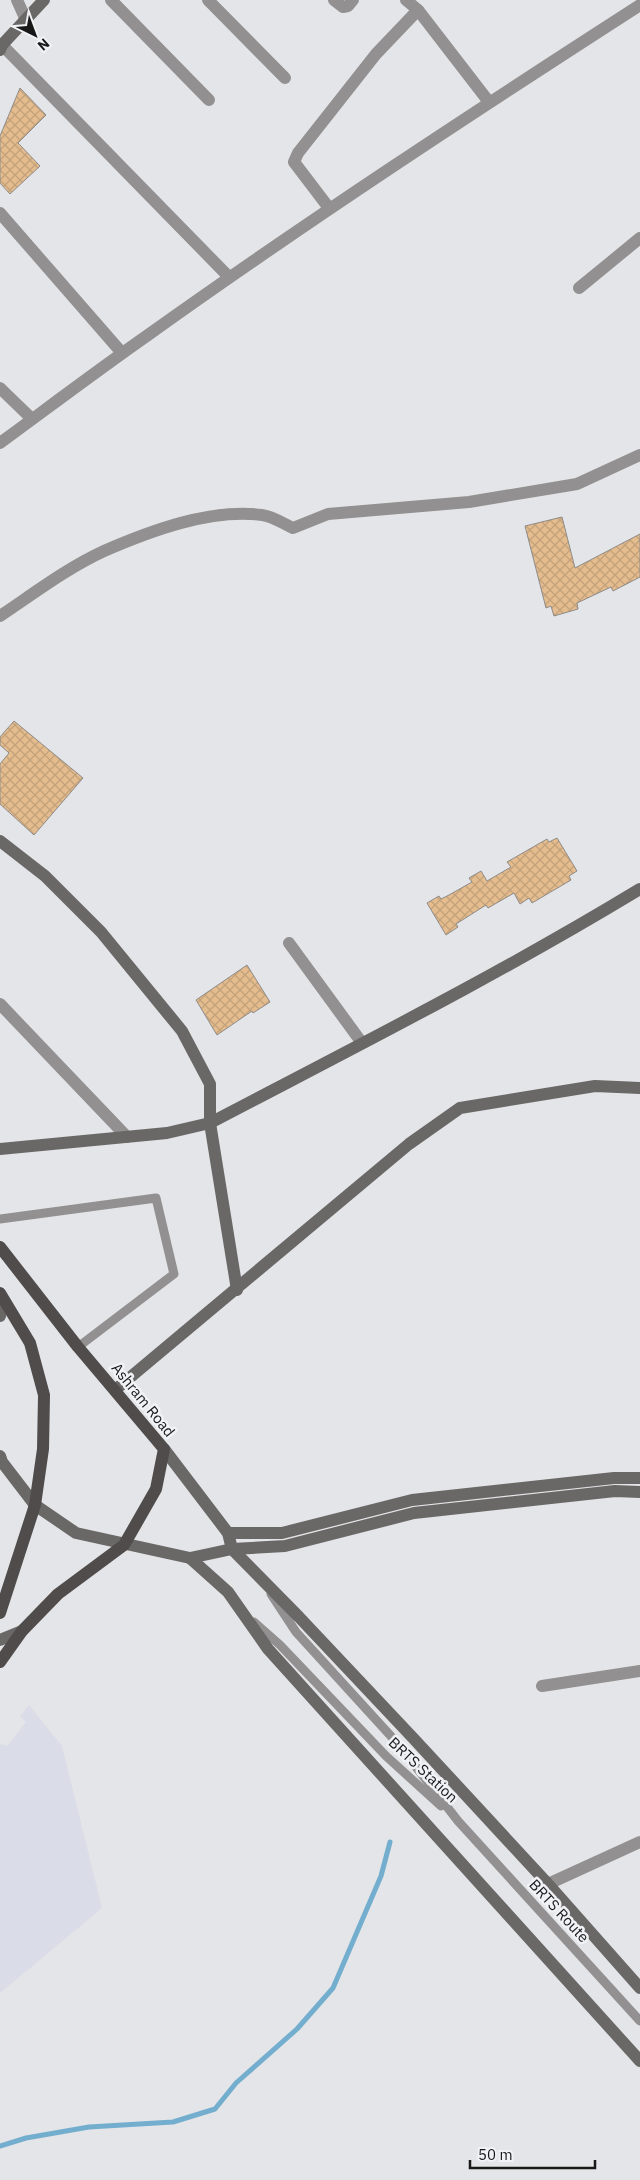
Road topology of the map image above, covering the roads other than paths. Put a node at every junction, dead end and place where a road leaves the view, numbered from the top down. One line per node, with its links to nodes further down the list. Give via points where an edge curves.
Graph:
1 (17, 0): 10 (street)
2 (44, 0): 10 (main road)
3 (111, 0): 13 (street)
4 (208, 0): 12 (street)
5 (334, 0): 6 (street, via 342,7)
6 (353, 0)
7 (406, 0): 9 (street)
8 (640, 5): 14 (street)
9 (418, 10): 14 (street); 15 (street, via 376,54 298,153 294,162)
10 (26, 20): 11 (main road)
11 (1, 48): 18 (street)
12 (285, 78)
13 (209, 100)
14 (489, 102): 15 (street)
15 (329, 208): 18 (street)
16 (0, 213): 20 (street)
17 (640, 238): 19 (street)
18 (229, 277): 20 (street)
19 (579, 288)
20 (122, 353): 22 (street)
21 (0, 388): 22 (street)
22 (32, 420): 23 (street)
23 (0, 443)
24 (640, 455): 25 (street, via 577,484 469,502 328,514 293,528 264,515 229,513 180,523 103,552 66,572)
25 (0, 616)
26 (0, 841): 32 (main road, via 45,876 101,932 182,1031 210,1084)
27 (640, 889): 30 (main road, via 464,990)
28 (288, 943): 30 (street)
29 (0, 1004): 33 (street)
30 (362, 1043): 32 (main road)
31 (640, 1088): 37 (main road, via 595,1086 460,1108 409,1144)
32 (210, 1123): 33 (main road); 37 (main road)
33 (127, 1137): 34 (main road)
34 (0, 1149)
35 (0, 1219): 40 (lane, via 156,1198 174,1274)
36 (0, 1248): 40 (main road, Ashram Road)
37 (237, 1290): 41 (main road)
38 (2, 1297): 39 (main road); 46 (main road, via 30,1343 44,1395 43,1449)
39 (0, 1316)
40 (78, 1347): 41 (main road, Ashram Road)
41 (115, 1390): 42 (main road, Ashram Road)
42 (164, 1449): 47 (main road); 48 (main road, Ashram Road, via 156,1489)
43 (0, 1456): 46 (main road)
44 (640, 1478): 47 (main road, via 412,1500 282,1533)
45 (640, 1492): 49 (main road, via 615,1491 414,1513 285,1546)
46 (35, 1505): 48 (main road, via 76,1533); 52 (main road)
47 (228, 1533): 49 (main road)
48 (124, 1545): 50 (main road); 54 (main road, Ashram Road, via 58,1594)
49 (232, 1549): 50 (main road); 51 (main road)
50 (190, 1558): 53 (main road, via 228,1592)
51 (261, 1580): 59 (lane, BRTS Station, via 296,1632 400,1745); 61 (main road, via 306,1624)
52 (1, 1609)
53 (246, 1615): 59 (lane, BRTS Station, via 280,1645 386,1756); 64 (main road, via 268,1649)
54 (22, 1631): 55 (main road); 56 (main road, Ashram Road)
55 (0, 1640)
56 (0, 1662)
57 (640, 1671): 58 (street)
58 (542, 1686)
59 (458, 1821): 63 (lane, BRTS Route)
60 (640, 1842): 61 (street)
61 (548, 1884): 62 (main road)
62 (640, 1988)
63 (640, 2021)
64 (640, 2061)

